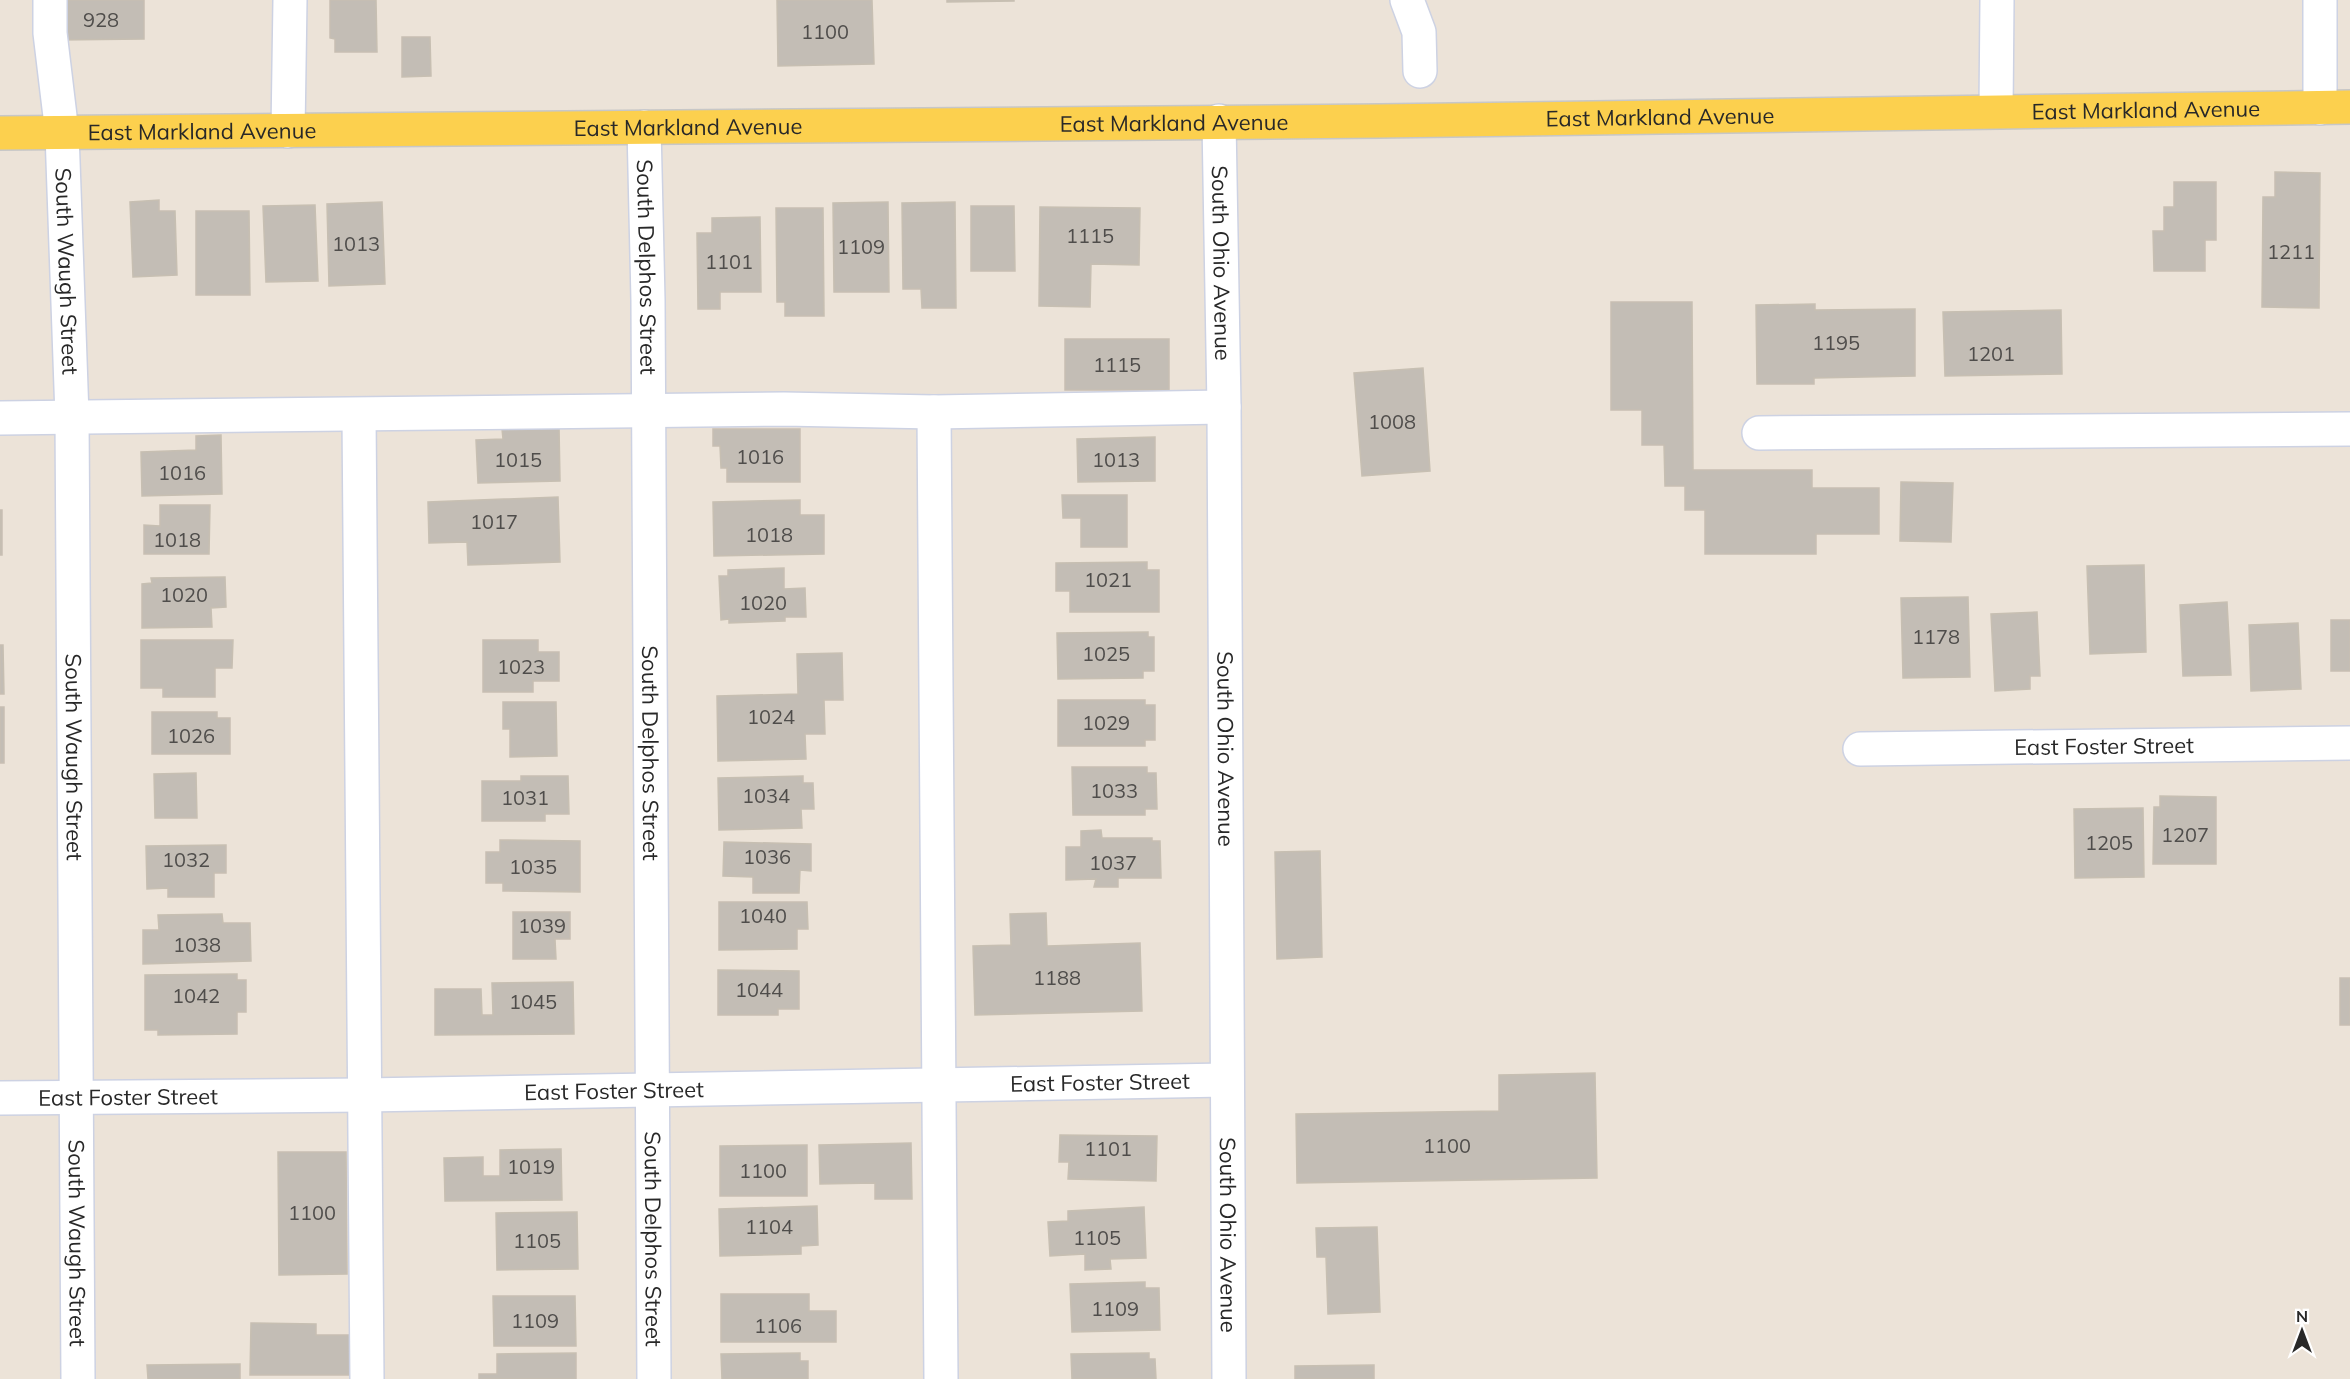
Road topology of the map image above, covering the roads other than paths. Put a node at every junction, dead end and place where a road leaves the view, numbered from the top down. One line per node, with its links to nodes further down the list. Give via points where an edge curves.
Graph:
1 (50, 0): 13 (street, South Waugh Street)
2 (290, 0): 11 (street)
3 (1407, 0): 6 (street, via 1419,32)
4 (1997, 0): 8 (street)
5 (2320, 0): 7 (street)
6 (1420, 71)
7 (2335, 107): 8 (main road, East Markland Avenue)
8 (1996, 111): 9 (main road, East Markland Avenue)
9 (1219, 121): 10 (main road, East Markland Avenue); 14 (street, South Ohio Avenue)
10 (644, 127): 11 (main road, East Markland Avenue); 15 (street, South Delphos Street)
11 (288, 131): 13 (main road, East Markland Avenue)
12 (0, 133): 13 (main road, East Markland Avenue)
13 (62, 133): 18 (street, South Waugh Street)
14 (1224, 406): 16 (street); 24 (street, South Ohio Avenue)
15 (648, 412): 16 (street); 17 (street); 26 (street, South Delphos Street)
16 (934, 412): 25 (street)
17 (359, 415): 18 (street); 27 (street)
18 (72, 416): 19 (street); 28 (street, South Waugh Street)
19 (0, 418)
20 (2350, 429): 21 (street)
21 (1759, 433)
22 (2350, 743): 23 (street, East Foster Street)
23 (1860, 749)
24 (1226, 1080): 25 (street, East Foster Street); 34 (street, South Ohio Avenue)
25 (939, 1084): 26 (street, East Foster Street); 33 (street)
26 (652, 1090): 27 (street, East Foster Street); 32 (street, South Delphos Street)
27 (365, 1095): 28 (street, East Foster Street); 31 (street)
28 (76, 1096): 29 (street, East Foster Street); 30 (street, South Waugh Street)
29 (0, 1098)
30 (78, 1379)
31 (367, 1379)
32 (654, 1379)
33 (941, 1379)
34 (1229, 1379)

